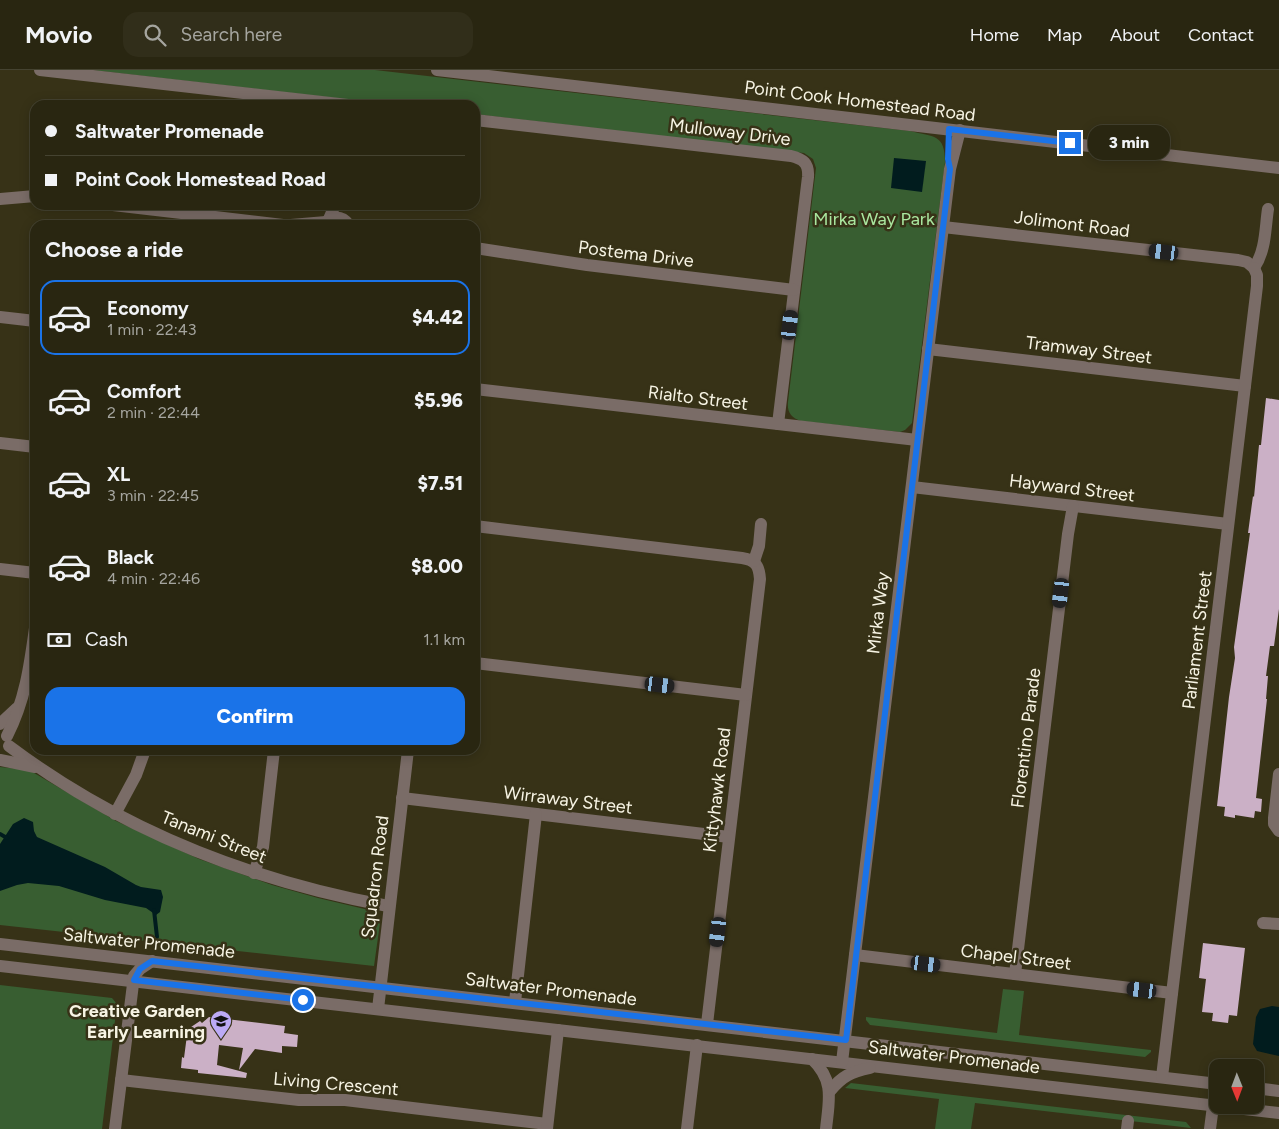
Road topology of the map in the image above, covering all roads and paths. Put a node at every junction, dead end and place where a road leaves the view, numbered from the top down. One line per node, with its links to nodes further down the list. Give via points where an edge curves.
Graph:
1 (40, 70): 3 (street)
2 (437, 70): 5 (street, Point Cook Homestead Road)
3 (304, 100)
4 (480, 121): 17 (street, Mulloway Drive, via 791,156 804,161 808,177)
5 (954, 129): 6 (street, Point Cook Homestead Road); 14 (street, Mirka Way, via 948,159 950,169)
6 (1279, 168)
7 (30, 196): 8 (street)
8 (0, 199)
9 (1268, 209): 16 (street, Parliament Street, via 1263,251)
10 (156, 210): 11 (street)
11 (240, 220)
12 (330, 220): 13 (street, via 336,217)
13 (342, 220)
14 (943, 226): 16 (street, Jolimont Road, via 1238,260); 20 (street, Mirka Way)
15 (480, 249): 17 (street, Postema Drive, via 587,266)
16 (1254, 268): 21 (street, Parliament Street, via 1257,286)
17 (794, 290): 23 (street, Mulloway Drive)
18 (0, 317): 19 (street)
19 (30, 320)
20 (928, 349): 21 (street, Tramway Street); 24 (street, Mirka Way)
21 (1245, 386): 30 (street, Parliament Street)
22 (480, 390): 23 (street, Rialto Street)
23 (778, 424): 24 (street, Rialto Street)
24 (917, 440): 27 (street, Mirka Way)
25 (0, 443): 26 (street)
26 (30, 446)
27 (912, 487): 28 (street, Hayward Street); 57 (street, Mirka Way)
28 (1073, 506): 30 (street, Hayward Street); 60 (street, Florentino Parade)
29 (761, 524): 32 (street, Kittyhawk Road)
30 (1228, 524): 63 (street, Parliament Street)
31 (480, 527): 32 (street)
32 (754, 561): 37 (street, Kittyhawk Road, via 760,579)
33 (0, 569): 34 (street)
34 (30, 572)
35 (480, 664): 37 (street)
36 (30, 665): 38 (street)
37 (746, 695): 51 (street, Kittyhawk Road)
38 (18, 706): 39 (street); 40 (street)
39 (0, 724)
40 (5, 737): 44 (street, via 7,752); 45 (street, Tanami Street)
41 (143, 755): 48 (street)
42 (273, 755): 52 (street, via 262,847)
43 (407, 755): 47 (street, Squadron Road)
44 (0, 759): 45 (street, Tanami Street)
45 (40, 768): 48 (street, Tanami Street)
46 (1279, 774): 50 (street, via 1274,818)
47 (402, 798): 49 (street, Wirraway Street); 53 (street, Squadron Road)
48 (115, 814): 52 (street, Tanami Street, via 205,855)
49 (536, 814): 51 (street, Wirraway Street); 64 (street)
50 (1279, 831)
51 (729, 838): 66 (street, Kittyhawk Road)
52 (254, 873): 53 (street, Tanami Street, via 310,890)
53 (388, 906): 62 (street, Squadron Road)
54 (1263, 923): 55 (street)
55 (1279, 924)
56 (0, 944): 58 (street, Saltwater Promenade)
57 (855, 956): 60 (street, Chapel Street); 68 (street, Mirka Way)
58 (152, 961): 61 (street, via 140,969); 62 (street, Saltwater Promenade)
59 (0, 966): 61 (street, Saltwater Promenade)
60 (1015, 974): 63 (street, Chapel Street)
61 (134, 980): 65 (street, Saltwater Promenade); 74 (street)
62 (380, 986): 64 (street, Saltwater Promenade); 65 (street, Squadron Road)
63 (1172, 993): 73 (street, Parliament Street)
64 (515, 1002): 66 (street, Saltwater Promenade)
65 (378, 1009): 67 (street, Saltwater Promenade)
66 (707, 1024): 68 (street, Saltwater Promenade)
67 (558, 1030): 69 (street, Saltwater Promenade); 83 (street)
68 (846, 1040): 71 (street, Mirka Way); 73 (street, Saltwater Promenade)
69 (697, 1045): 70 (street, Saltwater Promenade); 85 (street)
70 (812, 1059): 71 (street, Saltwater Promenade); 77 (street, via 827,1077)
71 (842, 1062): 72 (street, Saltwater Promenade)
72 (877, 1066): 77 (street, via 841,1078); 79 (street, Saltwater Promenade)
73 (1162, 1077): 75 (street, Saltwater Promenade)
74 (121, 1080): 83 (street, Living Crescent, via 291,1099 345,1100); 84 (street)
75 (1209, 1083)
76 (1264, 1089): 78 (street)
77 (830, 1091): 86 (street)
78 (1279, 1091)
79 (1209, 1105)
80 (1264, 1111): 81 (street, Saltwater Promenade)
81 (1279, 1113)
82 (1212, 1114): 87 (street)
83 (547, 1127)
84 (116, 1129)
85 (687, 1129)
86 (826, 1129)
87 (1210, 1129)

